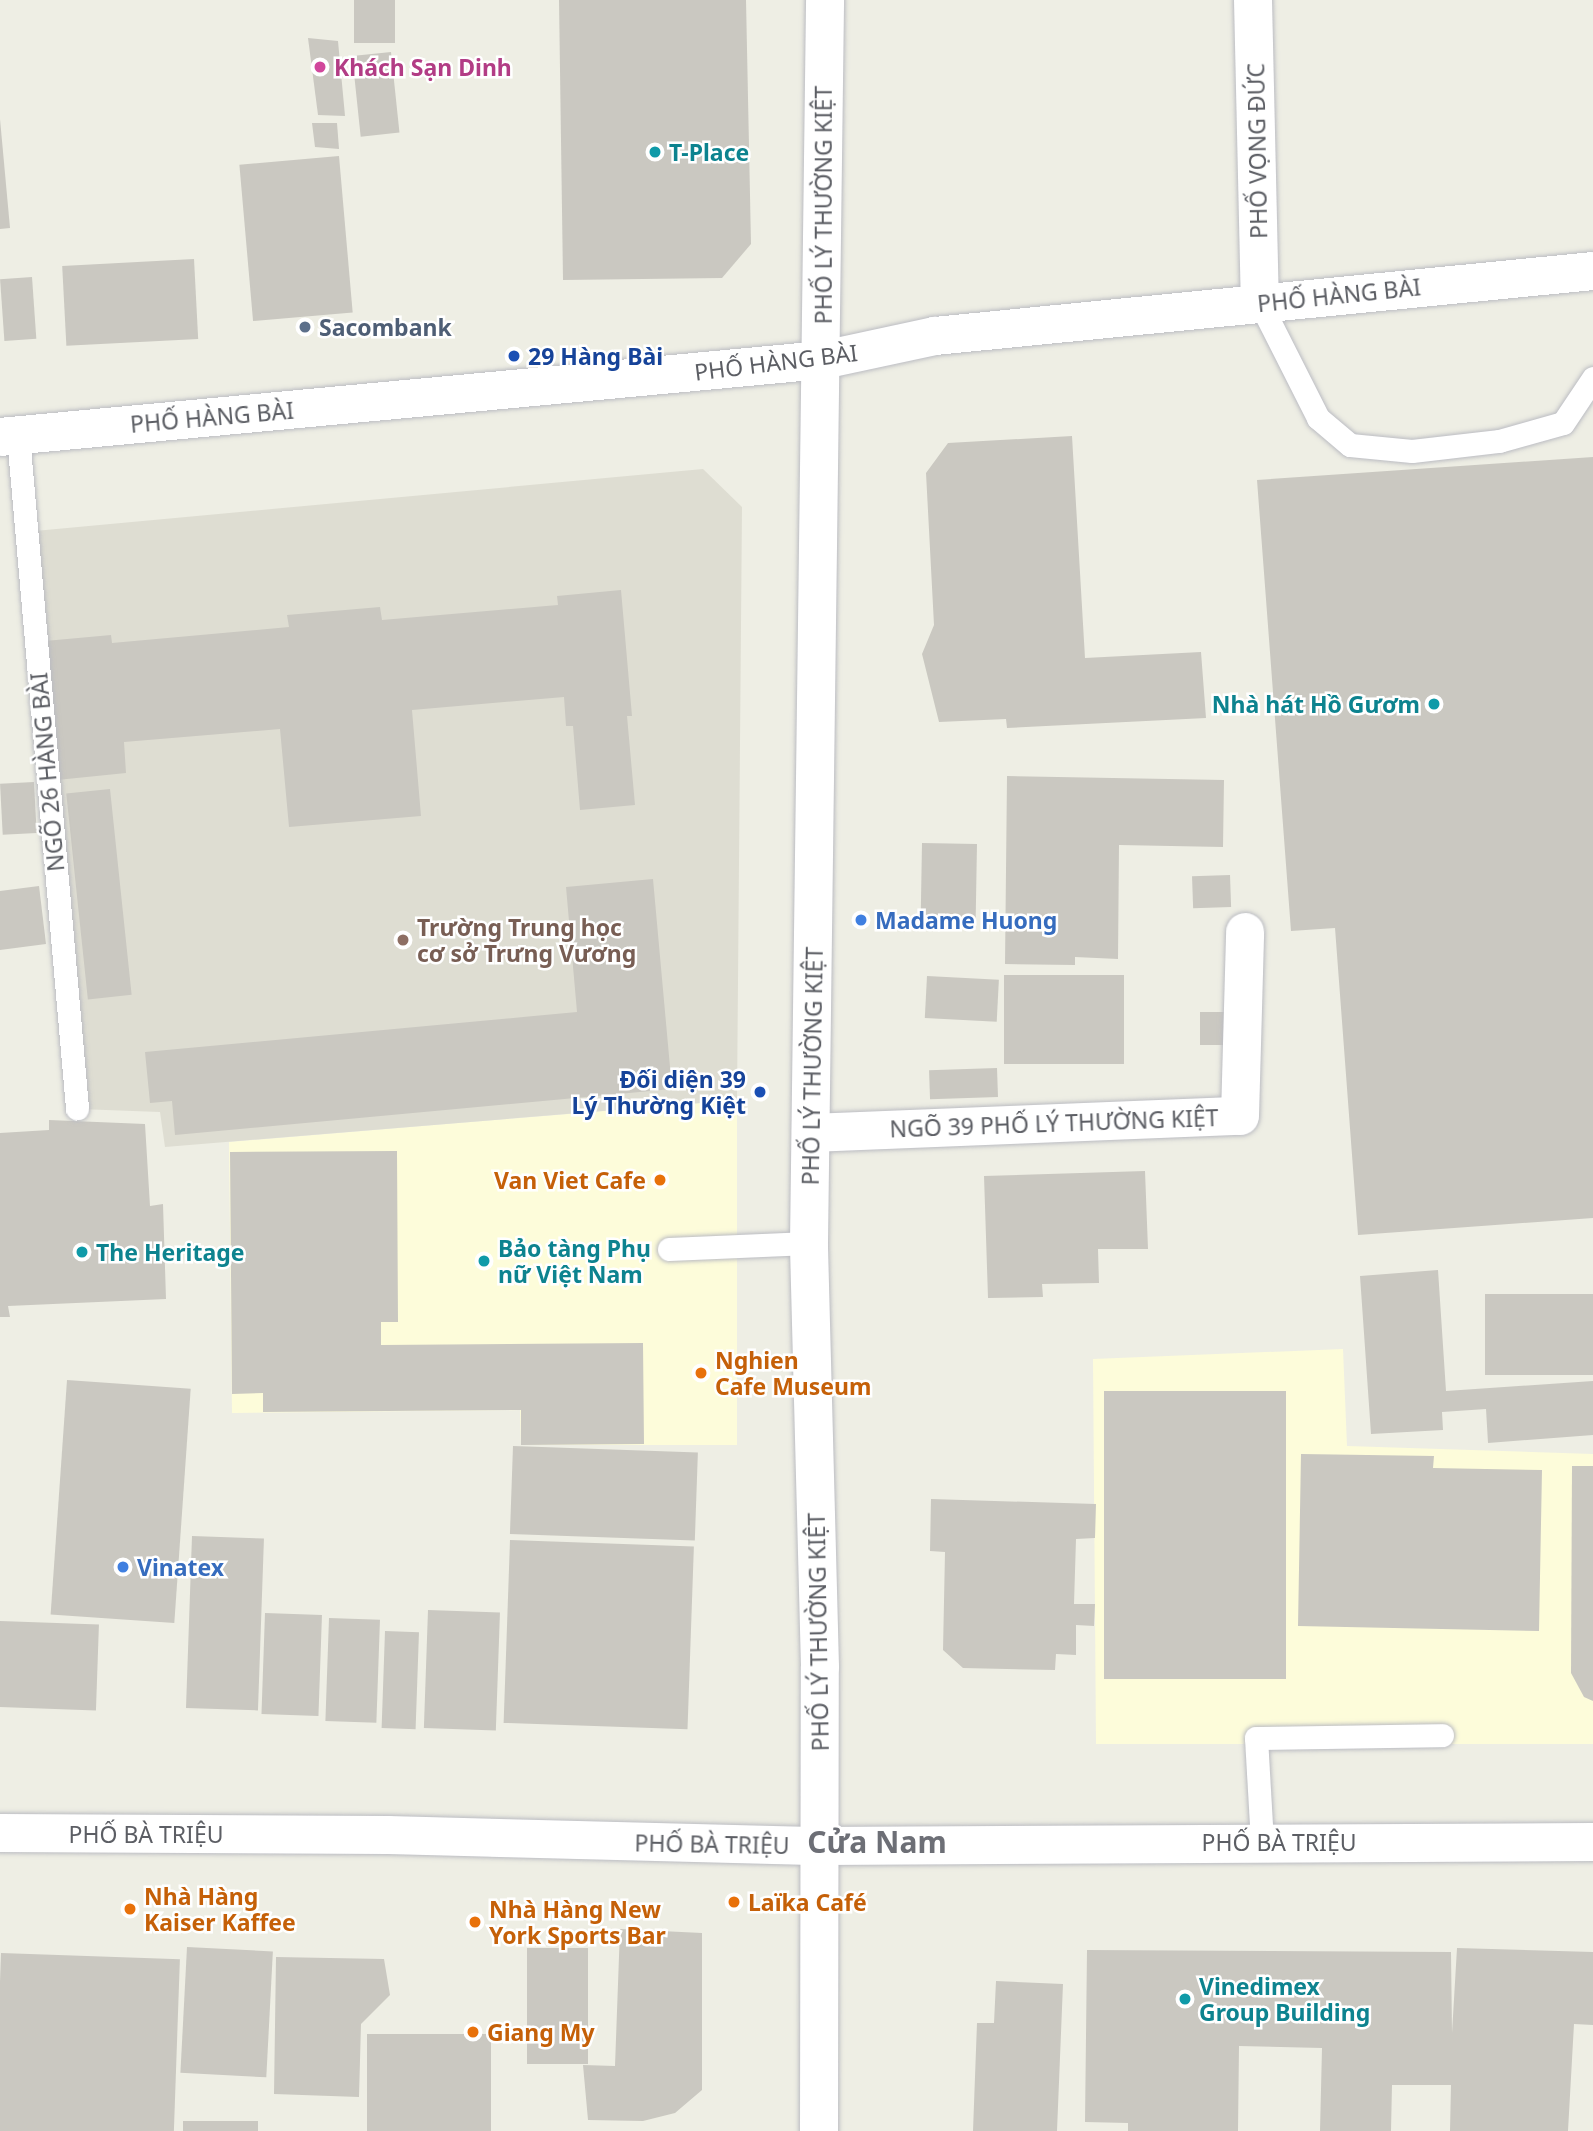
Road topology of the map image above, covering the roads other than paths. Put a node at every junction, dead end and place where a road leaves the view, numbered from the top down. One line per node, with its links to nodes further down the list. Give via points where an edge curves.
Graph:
1 (825, 0): 5 (main road, PHỐ LÝ THƯỜNG KIỆT)
2 (1253, 0): 4 (main road, PHỐ VỌNG ĐỨC)
3 (1593, 271): 4 (main road, PHỐ HÀNG BÀI)
4 (1260, 303): 5 (main road, PHỐ HÀNG BÀI, via 935,336); 6 (lane, via 1318,418 1350,445 1412,451 1499,441 1563,423)
5 (823, 360): 7 (main road, PHỐ HÀNG BÀI); 10 (main road, PHỐ LÝ THƯỜNG KIỆT)
6 (1593, 378)
7 (9, 436): 9 (lane, NGÕ 26 HÀNG BÀI)
8 (1245, 932): 10 (main road, NGÕ 39 PHỐ LÝ THƯỜNG KIỆT, via 1240,1116)
9 (77, 1108)
10 (811, 1133): 11 (main road, PHỐ LÝ THƯỜNG KIỆT)
11 (809, 1243): 12 (lane); 17 (main road, PHỐ LÝ THƯỜNG KIỆT)
12 (670, 1249)
13 (1443, 1735): 15 (lane, via 1256,1738)
14 (0, 1833): 17 (main road, PHỐ BÀ TRIỆU, via 388,1835)
15 (1262, 1842): 16 (main road, PHỐ BÀ TRIỆU); 17 (main road, PHỐ BÀ TRIỆU)
16 (1593, 1842)
17 (822, 1846): 18 (main road, PHỐ LÝ THƯỜNG KIỆT)
18 (819, 2131)

